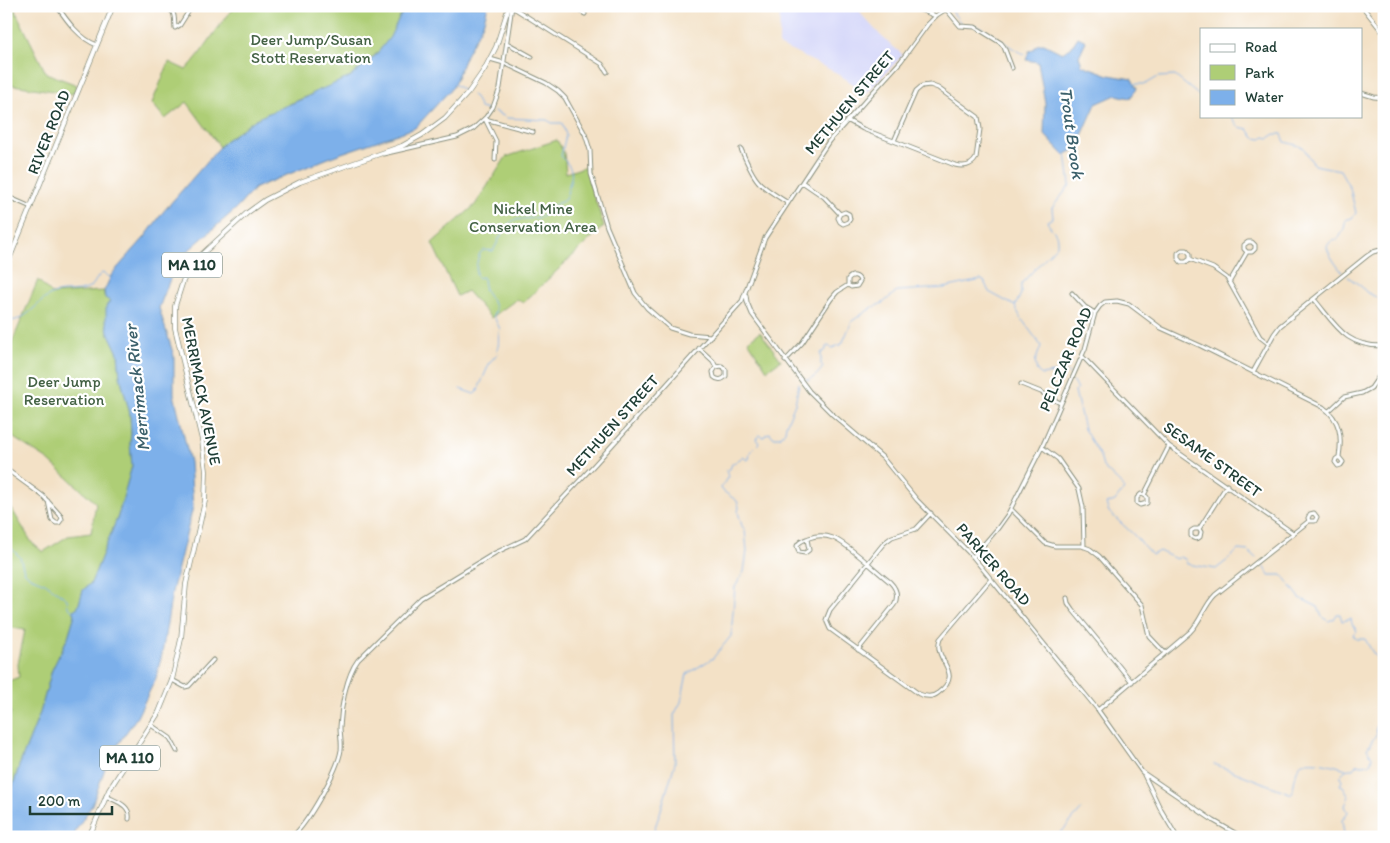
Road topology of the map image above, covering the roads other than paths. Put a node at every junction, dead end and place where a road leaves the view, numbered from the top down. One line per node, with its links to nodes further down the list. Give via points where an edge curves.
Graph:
1 (57, 6): 15 (street, via 80,34)
2 (114, 6): 15 (main road, RIVER ROAD)
3 (166, 6): 4 (street, via 175,14 175,28)
4 (192, 6)
5 (511, 6): 14 (street); 17 (main road, MERRIMACK AVENUE / MA 110); 20 (street, via 602,64)
6 (572, 6): 11 (street)
7 (910, 6): 12 (street)
8 (951, 6): 10 (street, METHUEN STREET)
9 (1362, 6): 13 (street)
10 (946, 9): 12 (street, METHUEN STREET); 19 (street, via 960,26 975,27 1000,43)
11 (585, 14)
12 (936, 16): 24 (street, METHUEN STREET, via 901,61)
13 (1384, 34)
14 (508, 42): 16 (street); 18 (street)
15 (98, 45): 33 (main road, RIVER ROAD)
16 (532, 57)
17 (490, 59): 18 (street); 28 (main road, MERRIMACK AVENUE / MA 110, via 468,93 445,118 416,139)
18 (504, 63): 23 (street, via 497,98); 45 (street, via 546,83 565,98 582,128 590,150 591,174 607,226 638,297 670,328)
19 (1012, 68)
20 (607, 72)
21 (1362, 93): 22 (street)
22 (1384, 98)
23 (485, 119): 25 (street); 28 (street, via 456,137); 29 (street, via 496,141)
24 (847, 120): 26 (street); 30 (street, METHUEN STREET)
25 (532, 132)
26 (894, 141): 26 (street, via 965,166 975,161 980,122 976,114 938,88 924,85 916,91)
27 (741, 148): 32 (street, via 758,183)
28 (374, 156): 78 (main road, MERRIMACK AVENUE / MA 110, via 300,182 259,204 201,255 180,286 174,306 175,328 202,440 206,471 205,501 189,565 181,639)
29 (495, 160)
30 (802, 182): 32 (street, METHUEN STREET); 34 (street, via 824,197)
31 (6, 196): 33 (street)
32 (788, 203): 41 (street, METHUEN STREET, via 765,238)
33 (31, 207): 38 (main road, RIVER ROAD)
34 (840, 214)
35 (1384, 249): 43 (street, via 1366,256)
36 (1247, 252): 39 (street)
37 (1190, 259): 37 (street, via 1187,250 1178,253 1182,262); 39 (street, via 1220,272)
38 (6, 267)
39 (1230, 281): 46 (street, via 1260,337)
40 (848, 285): 50 (street, via 834,294 805,340)
41 (747, 290): 45 (street, METHUEN STREET, via 739,305); 50 (street, PARKER ROAD, via 749,309)
42 (1072, 292): 44 (street)
43 (1314, 299): 46 (street, via 1280,326); 47 (street, via 1349,338 1366,345)
44 (1095, 313): 49 (street, PELCZAR ROAD); 53 (street, PELCZAR ROAD, via 1105,302 1125,303 1161,328)
45 (710, 336): 48 (street, METHUEN STREET)
46 (1269, 344): 53 (street)
47 (1384, 346)
48 (699, 348): 51 (street); 89 (street, METHUEN STREET, via 530,534 518,544 421,598 358,660 346,689 337,764 305,822)
49 (1082, 356): 55 (street, PELCZAR ROAD); 57 (street, SESAME STREET)
50 (785, 361): 65 (street, PARKER ROAD, via 821,403 882,457)
51 (716, 367): 51 (street, via 714,376 723,379 726,370 722,366)
52 (1384, 369): 56 (street, via 1371,388 1344,398)
53 (1254, 372): 56 (street, PELCZAR ROAD)
54 (1021, 384): 55 (street)
55 (1060, 403): 58 (street, PELCZAR ROAD)
56 (1329, 411): 59 (street, via 1340,431)
57 (1169, 446): 61 (street, SESAME STREET); 62 (street)
58 (1042, 447): 64 (street, PELCZAR ROAD); 70 (street, via 1058,459 1079,489)
59 (1339, 457)
60 (6, 469): 63 (street)
61 (1227, 485): 67 (street); 68 (street, SESAME STREET)
62 (1144, 495)
63 (48, 501): 63 (street, via 62,516 59,523 52,520)
64 (1011, 509): 70 (street, via 1045,543); 71 (street, PELCZAR ROAD)
65 (931, 513): 71 (street, PARKER ROAD); 72 (street, via 916,529 886,541)
66 (1309, 521): 68 (street)
67 (1199, 529)
68 (1293, 533): 76 (street, via 1215,595 1208,602 1199,623)
69 (807, 539): 69 (street, via 797,545 801,553 809,550); 72 (street, via 834,538)
70 (1084, 547): 76 (street, via 1099,556 1142,605 1149,636)
71 (973, 557): 73 (street, PARKER ROAD)
72 (867, 564): 75 (street, via 892,584 897,598); 75 (street, via 826,617 830,629)
73 (991, 579): 75 (street, via 940,639 938,650 950,676 936,694 921,695); 80 (street, PARKER ROAD)
74 (1067, 598): 79 (street, via 1072,609)
75 (858, 650)
76 (1165, 654): 79 (street)
77 (213, 660): 78 (street, via 189,686)
78 (172, 680): 81 (main road, MA 110)
79 (1132, 682): 80 (street)
80 (1098, 710): 83 (street, PARKER ROAD)
81 (152, 725): 82 (street, via 170,738); 84 (main road, MA 110)
82 (177, 751)
83 (1144, 774): 90 (street); 91 (street, PARKER ROAD)
84 (106, 796): 85 (street, via 128,808); 86 (main road, MA 110)
85 (129, 819)
86 (91, 831): 87 (main road, MA 110); 88 (street)
87 (89, 837)
88 (103, 837)
89 (292, 837)
90 (1177, 837)
91 (1242, 837)

